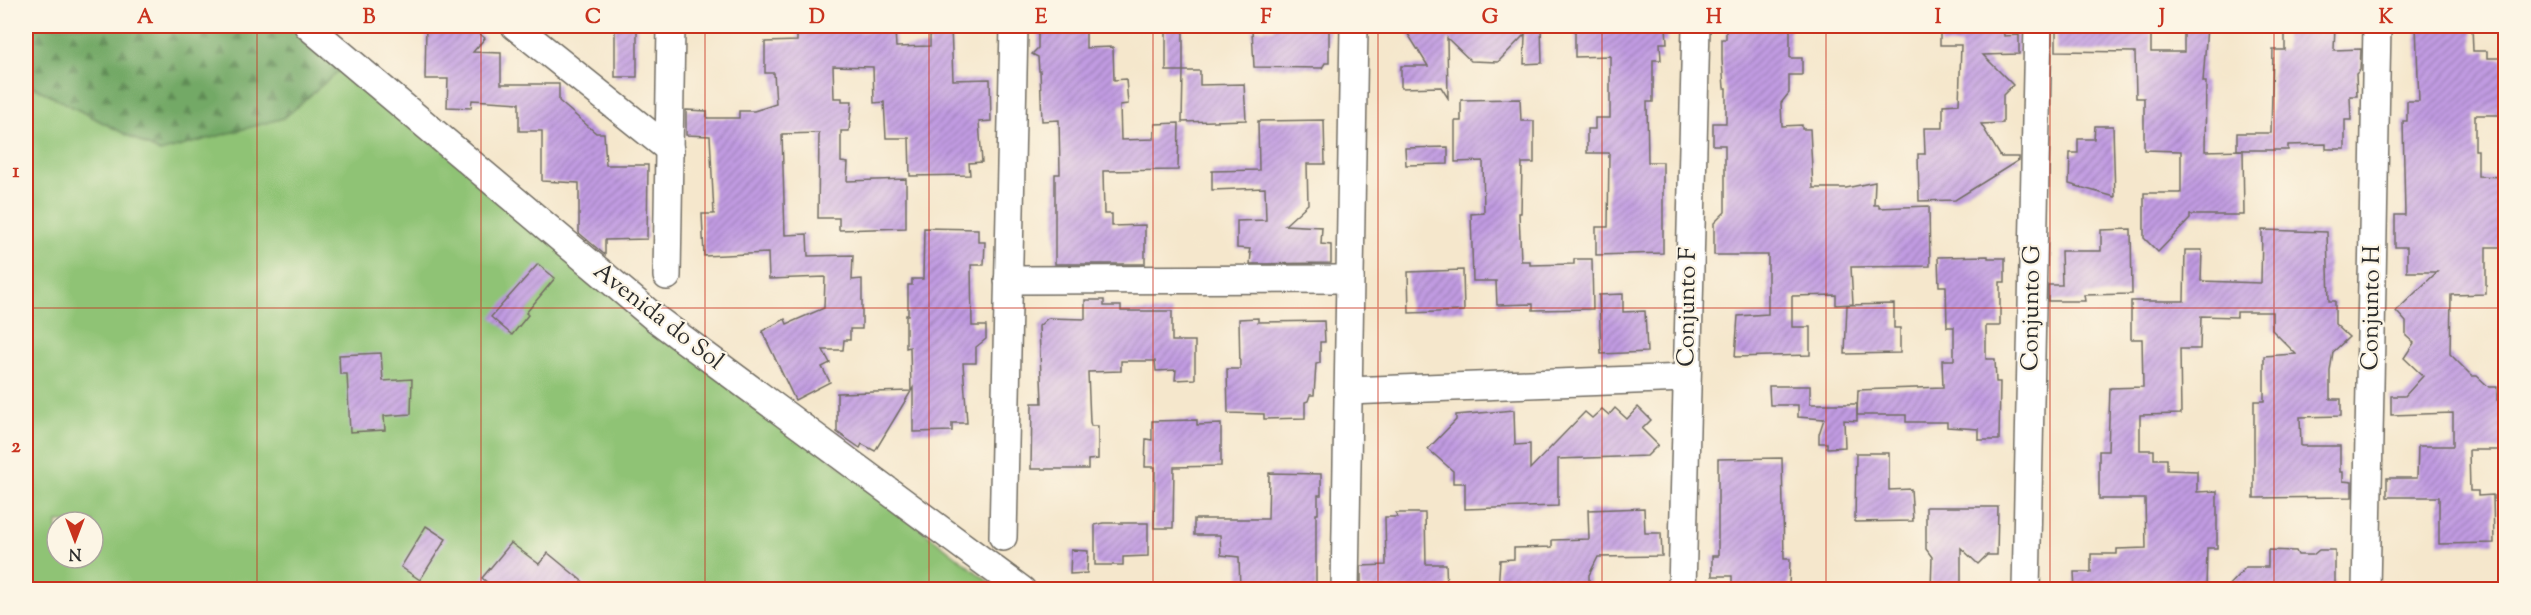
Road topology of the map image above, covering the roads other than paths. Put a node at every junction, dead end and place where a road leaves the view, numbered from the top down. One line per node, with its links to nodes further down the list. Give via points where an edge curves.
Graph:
1 (308, 26): 16 (street, Avenida do Sol, via 655,318)
2 (515, 26): 9 (street)
3 (672, 26): 9 (street)
4 (1014, 26): 12 (street)
5 (1354, 26): 11 (street)
6 (1696, 26): 13 (street, Conjunto F)
7 (2038, 26): 19 (street, Conjunto G)
8 (2377, 26): 20 (street, Conjunto H)
9 (670, 150): 10 (street)
10 (667, 276)
11 (1350, 279): 12 (street); 14 (street)
12 (1008, 280): 15 (street)
13 (1686, 378): 14 (street); 18 (street, Conjunto F)
14 (1348, 391): 17 (street)
15 (1003, 537)
16 (1022, 590)
17 (1346, 590)
18 (1682, 590)
19 (2026, 590)
20 (2366, 590)

